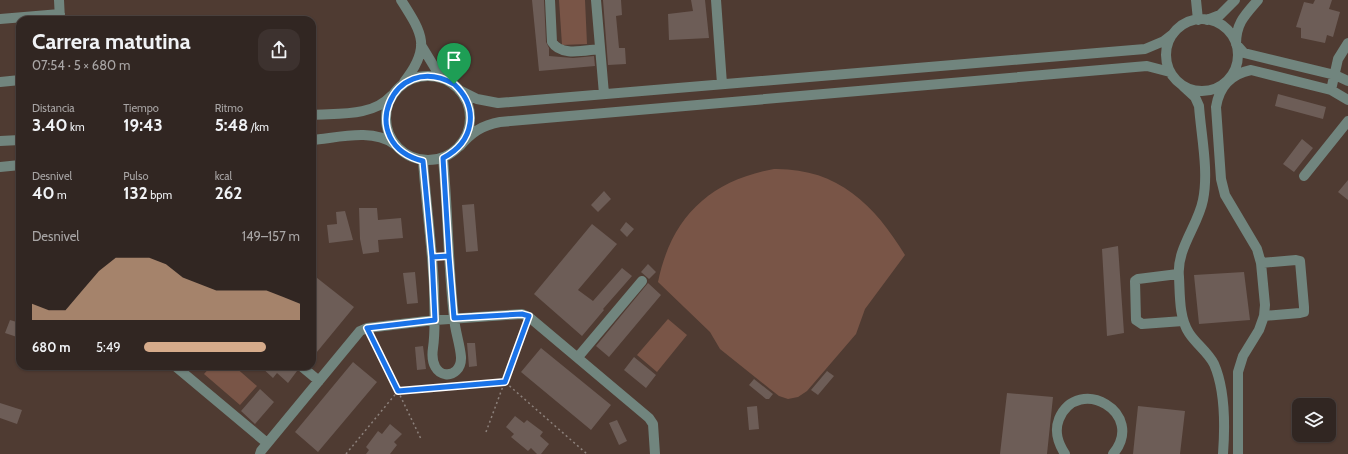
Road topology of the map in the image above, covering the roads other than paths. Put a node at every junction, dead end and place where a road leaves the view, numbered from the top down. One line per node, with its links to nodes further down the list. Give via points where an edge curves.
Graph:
1 (59, 0): 9 (street)
2 (401, 0): 16 (street, via 419,30)
3 (550, 0): 17 (street, via 552,42 556,48 564,51)
4 (596, 0): 17 (street)
5 (716, 0): 24 (street)
6 (1196, 0): 12 (street)
7 (1235, 0): 12 (street, via 1220,15)
8 (1258, 0): 15 (street, via 1239,24)
9 (60, 16)
10 (16, 18): 11 (street)
11 (0, 19)
12 (1203, 20): 13 (street, via 1188,22); 15 (street, via 1225,28)
13 (1173, 34): 18 (street, via 1166,52); 24 (street, via 1145,49)
14 (1348, 43): 19 (street, via 1338,59)
15 (1236, 44): 19 (street, via 1244,53); 21 (street, via 1237,63)
16 (421, 45): 25 (street, via 414,68); 27 (street, via 436,68)
17 (600, 49): 29 (street)
18 (1170, 72): 26 (street); 38 (street, via 1146,66 500,122 476,130)
19 (1335, 75): 22 (street); 28 (street)
20 (16, 80): 23 (street)
21 (1228, 80): 26 (street, via 1216,88 1201,91); 28 (street, via 1239,72 1251,70); 46 (street, via 1218,96 1216,107 1221,178 1225,195 1257,249)
22 (1348, 81)
23 (0, 82)
24 (722, 84): 29 (street)
25 (400, 86): 27 (street, via 421,76 432,76 444,79); 30 (street)
26 (1183, 86): 47 (street, via 1195,97 1199,106 1206,186 1203,202 1182,252)
27 (457, 87): 29 (street, via 477,99 498,103); 38 (street, via 465,98 470,118 466,138)
28 (1331, 90): 31 (street)
29 (604, 94)
30 (393, 95): 32 (street, via 384,103 369,110); 37 (street, via 387,110 386,127)
31 (1348, 100)
32 (316, 115)
33 (1348, 121): 43 (street)
34 (16, 140): 36 (street)
35 (316, 140): 37 (street, via 371,135)
36 (0, 141)
37 (396, 146): 40 (street, via 404,153)
38 (460, 146): 39 (street)
39 (443, 158): 40 (street); 44 (street)
40 (423, 161): 45 (street)
41 (16, 165): 42 (street)
42 (0, 166)
43 (1304, 176)
44 (449, 256): 45 (street); 50 (street)
45 (432, 257): 51 (street)
46 (1261, 263): 49 (street); 49 (street, via 1300,261 1304,300 1304,312)
47 (1178, 274): 52 (street); 52 (street, via 1135,281 1136,320 1142,324)
48 (642, 281): 53 (street)
49 (1264, 316): 63 (street, via 1259,330 1243,356 1238,372)
50 (454, 318): 51 (street); 51 (street, via 461,361 454,372 448,374 441,374 432,363); 53 (street, via 522,314 529,316)
51 (435, 320): 56 (street, via 360,331)
52 (1183, 321): 62 (street, via 1189,333 1213,362 1219,377 1224,434)
53 (578, 357): 59 (street, via 649,418 653,424)
54 (180, 370): 57 (street)
55 (306, 370): 56 (street)
56 (319, 381): 57 (street)
57 (267, 443): 58 (street)
58 (260, 454)
59 (655, 454)
60 (1065, 454): 61 (street, via 1057,436 1057,425 1061,415 1068,406 1088,399 1099,400 1109,405 1121,422 1120,444)
61 (1113, 454)
62 (1223, 454)
63 (1238, 454)

